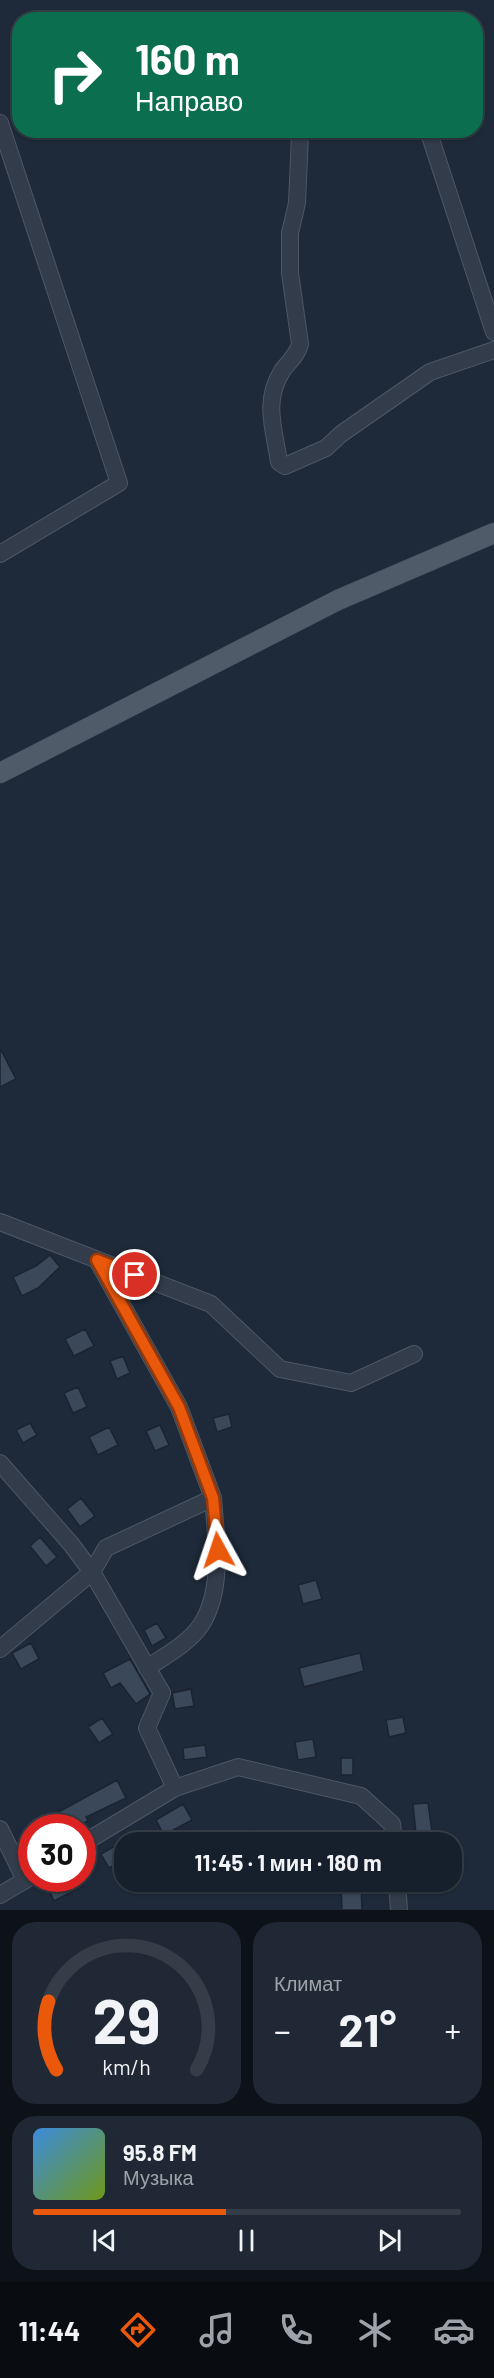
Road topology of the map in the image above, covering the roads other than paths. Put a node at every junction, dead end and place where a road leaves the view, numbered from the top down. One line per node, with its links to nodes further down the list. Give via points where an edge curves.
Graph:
1 (0, 123): 7 (street, via 119,483)
2 (300, 138): 5 (street, via 290,273 300,344 270,395 279,462 285,466 326,448 430,372)
3 (431, 138): 4 (street)
4 (494, 332)
5 (494, 350)
6 (494, 533): 8 (main road, via 338,600)
7 (0, 554)
8 (0, 773)
9 (0, 1222): 10 (street)
10 (97, 1260): 11 (street, via 211,1304 280,1369 351,1383); 13 (street, via 179,1407)
11 (414, 1354)
12 (0, 1464): 14 (street)
13 (213, 1498): 14 (street, via 106,1548); 16 (street, via 218,1550 214,1589 201,1625)
14 (92, 1572): 15 (street); 16 (street)
15 (0, 1649)
16 (147, 1668): 17 (street, via 162,1693 147,1728)
17 (175, 1788): 19 (street, via 238,1767 361,1796 392,1824); 20 (street)
18 (0, 1829): 21 (street)
19 (393, 1832)
20 (96, 1836)
21 (18, 1860)
22 (18, 1884): 24 (street)
23 (398, 1892): 25 (street)
24 (0, 1895)
25 (399, 1910)

